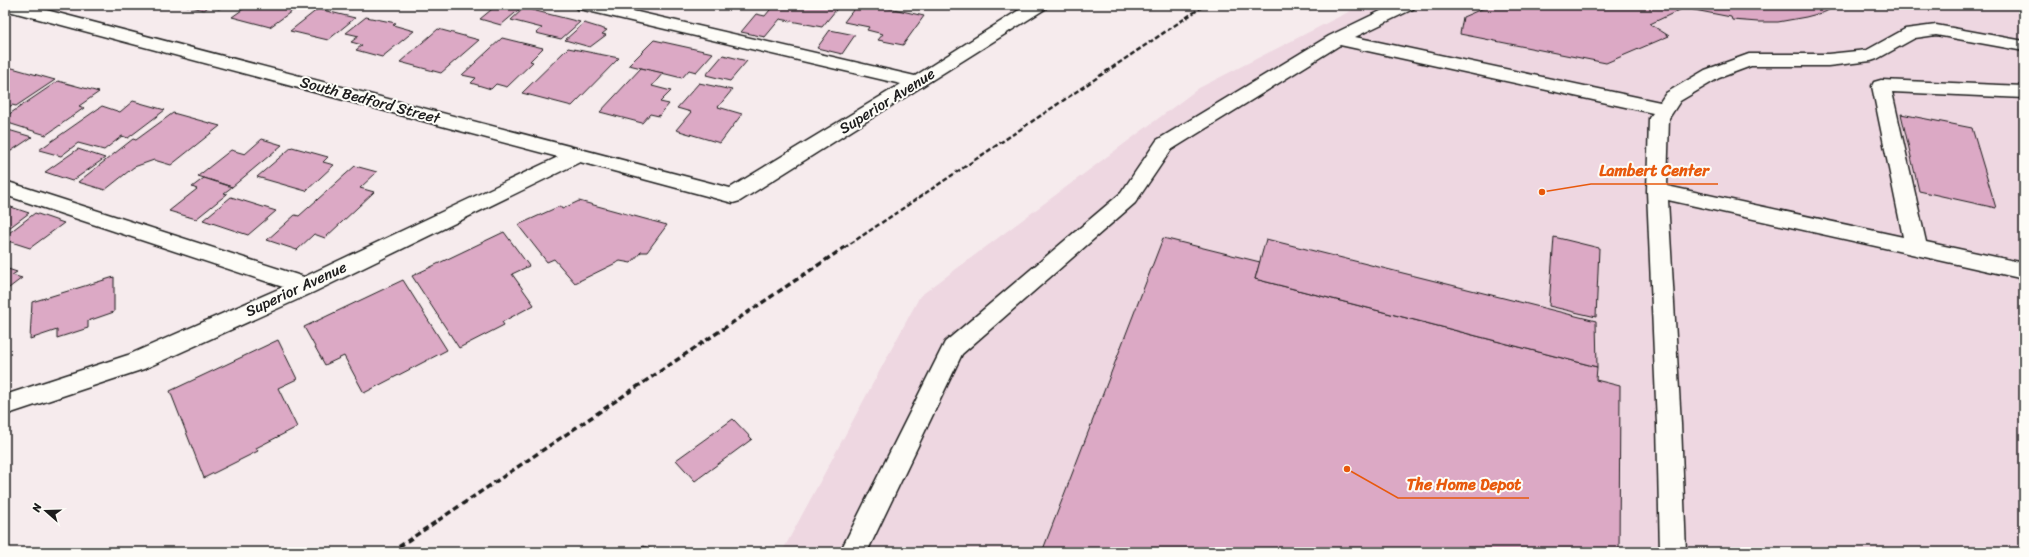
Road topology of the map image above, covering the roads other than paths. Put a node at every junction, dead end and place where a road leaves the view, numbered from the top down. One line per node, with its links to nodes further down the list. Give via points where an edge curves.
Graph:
1 (7, 5): 10 (street, South Bedford Street)
2 (584, 5): 7 (street)
3 (1039, 5): 7 (street, Superior Avenue)
4 (1407, 5): 5 (street)
5 (1338, 39): 9 (street); 18 (street, via 1164,145 1128,198 953,348)
6 (2024, 46): 9 (street, via 1936,30 1911,33 1871,55 1828,60 1749,60 1712,74 1672,97)
7 (918, 82): 13 (street, Superior Avenue)
8 (2023, 93): 14 (street, via 1881,86)
9 (1665, 109): 12 (street, via 1659,118)
10 (578, 155): 13 (street, South Bedford Street); 16 (street, Superior Avenue)
11 (5, 188): 16 (street)
12 (1657, 191): 14 (street); 19 (street)
13 (733, 196)
14 (1916, 248): 15 (street)
15 (2024, 271)
16 (306, 286): 17 (street, Superior Avenue, via 136,362)
17 (5, 405)
18 (853, 552)
19 (1673, 552)

